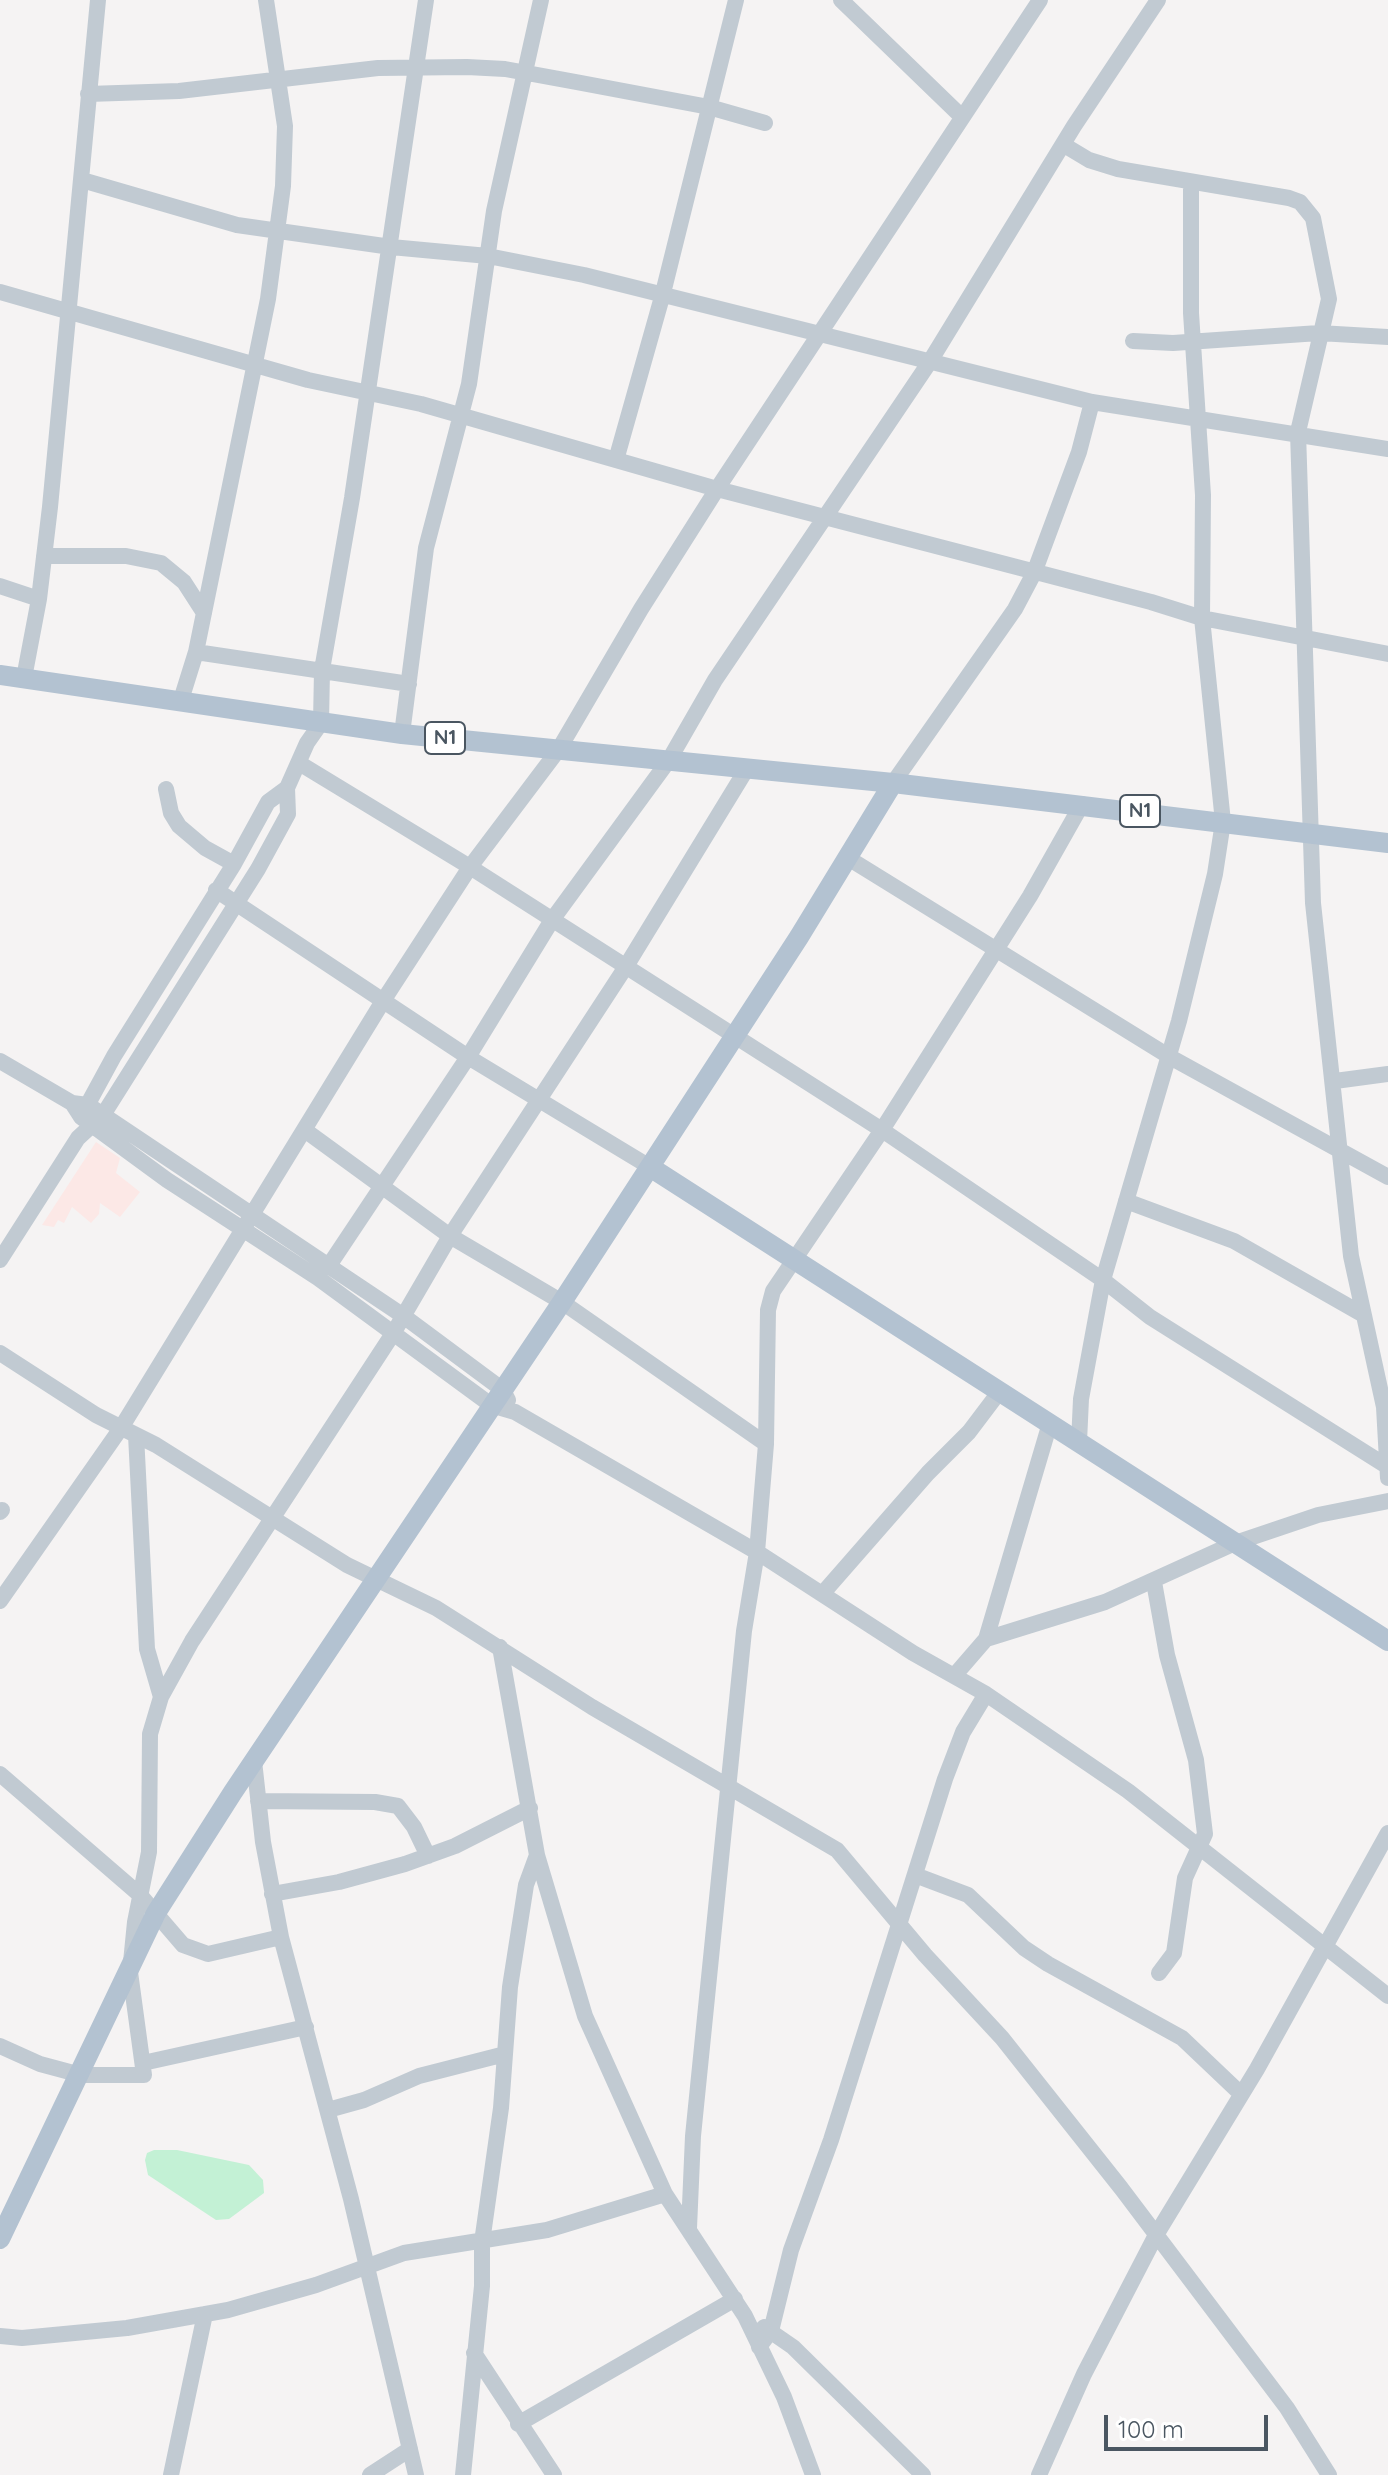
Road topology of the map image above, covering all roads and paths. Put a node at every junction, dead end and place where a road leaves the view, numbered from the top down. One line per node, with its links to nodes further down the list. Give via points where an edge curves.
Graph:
1 (98, 0): 12 (street)
2 (266, 0): 11 (street)
3 (426, 0): 9 (street)
4 (541, 0): 10 (street)
5 (736, 0): 13 (street)
6 (841, 0): 14 (street)
7 (1040, 0): 14 (street)
8 (1158, 0): 16 (street)
9 (417, 67): 10 (street); 11 (street); 20 (street)
10 (525, 73): 13 (street); 21 (street)
11 (278, 80): 12 (street); 19 (street, via 286,155)
12 (88, 94): 17 (street)
13 (709, 107): 15 (street); 23 (street)
14 (962, 117): 26 (street)
15 (765, 123)
16 (1064, 145): 18 (street, via 1118,169); 31 (street)
17 (82, 180): 19 (street, via 209,219); 24 (street)
18 (1191, 184): 25 (street, via 1289,198 1310,210 1329,299); 29 (street)
19 (275, 232): 20 (street); 30 (street)
20 (391, 247): 21 (street); 32 (street)
21 (488, 256): 23 (street); 34 (street)
22 (0, 292): 24 (street)
23 (662, 297): 26 (street); 38 (street)
24 (67, 312): 30 (street); 41 (street)
25 (1319, 333): 27 (street); 29 (street); 36 (street)
26 (818, 335): 31 (street); 39 (street)
27 (1388, 337)
28 (1133, 341): 29 (street)
29 (1193, 342): 35 (street)
30 (254, 363): 32 (street); 45 (street)
31 (929, 363): 33 (street); 40 (street)
32 (367, 394): 34 (street); 50 (street)
33 (1092, 402): 35 (street); 42 (street)
34 (463, 415): 38 (street); 53 (street, via 426,548)
35 (1196, 417): 36 (street); 46 (street, via 1203,495)
36 (1298, 432): 37 (street); 47 (street)
37 (1388, 449)
38 (616, 460): 39 (street)
39 (717, 489): 40 (street); 57 (street)
40 (825, 516): 42 (street); 58 (street, via 715,680)
41 (44, 556): 44 (street); 45 (street, via 126,556 161,563 184,582)
42 (1034, 573): 46 (street); 61 (street, via 1015,609)
43 (0, 586): 44 (street)
44 (39, 599): 52 (street)
45 (204, 613): 48 (street)
46 (1202, 618): 47 (street); 65 (street)
47 (1305, 637): 49 (street); 66 (street)
48 (196, 652): 50 (street); 54 (street)
49 (1388, 654)
50 (322, 670): 53 (street); 55 (street)
51 (0, 675): 52 (main road, N1)
52 (24, 678): 54 (main road, N1)
53 (409, 684): 56 (street)
54 (181, 700): 55 (main road, N1)
55 (321, 723): 56 (main road, N1); 59 (street)
56 (402, 734): 57 (main road, N1)
57 (559, 749): 58 (main road, N1); 70 (street)
58 (669, 760): 60 (main road, N1); 73 (street)
59 (299, 763): 62 (street); 70 (street)
60 (746, 770): 61 (main road, N1); 75 (street)
61 (893, 783): 64 (main road, N1); 68 (main road)
62 (287, 788): 69 (street, via 268,802); 72 (street, via 288,814)
63 (166, 789): 69 (street, via 171,813 184,832)
64 (1082, 804): 65 (main road, N1); 74 (street)
65 (1223, 822): 66 (main road, N1); 79 (street)
66 (1309, 833): 67 (main road, N1); 82 (street)
67 (1388, 843)
68 (848, 858): 74 (street); 77 (main road)
69 (234, 864): 71 (street)
70 (470, 867): 73 (street); 76 (street)
71 (216, 890): 72 (street); 84 (street, via 114,1056)
72 (234, 903): 76 (street); 84 (street)
73 (552, 920): 75 (street); 78 (street)
74 (996, 948): 79 (street); 85 (street)
75 (625, 968): 77 (street); 83 (street)
76 (383, 1001): 78 (street); 86 (street)
77 (732, 1037): 85 (street); 88 (main road)
78 (468, 1057): 83 (street); 90 (street)
79 (1170, 1057): 87 (street); 91 (street)
80 (0, 1061): 84 (street)
81 (1388, 1074): 82 (street)
82 (1335, 1081): 87 (street)
83 (539, 1099): 88 (street); 94 (street)
84 (87, 1113): 92 (street); 93 (street); 96 (street, via 78,1138)
85 (882, 1130): 95 (street); 98 (street)
86 (306, 1131): 90 (street); 92 (street)
87 (1342, 1151): 89 (street); 100 (street)
88 (650, 1167): 95 (main road); 99 (main road)
89 (1388, 1177)
90 (384, 1186): 94 (street); 97 (street)
91 (1126, 1201): 98 (street); 100 (street, via 1221,1234)
92 (252, 1214): 93 (street); 97 (street)
93 (243, 1229): 102 (street); 107 (street)
94 (450, 1236): 99 (street); 101 (street)
95 (796, 1258): 104 (main road); 109 (street, via 773,1291 768,1310)
96 (0, 1260)
97 (328, 1267): 101 (street)
98 (1103, 1280): 108 (street, via 1081,1399); 110 (street, via 1150,1317)
99 (562, 1302): 105 (main road); 109 (street)
100 (1362, 1314): 110 (street, via 1384,1407)
101 (402, 1315): 102 (street); 105 (street)
102 (394, 1332): 105 (street); 112 (street)
103 (0, 1353): 107 (street)
104 (1000, 1391): 106 (main road); 117 (street)
105 (497, 1398): 114 (street); 115 (main road)
106 (1050, 1423): 108 (main road); 119 (street)
107 (128, 1431): 112 (street); 118 (street); 124 (street, via 147,1649)
108 (1079, 1442): 113 (main road)
109 (766, 1444): 114 (street)
110 (1386, 1472)
111 (1388, 1501): 113 (street, via 1318,1515)
112 (271, 1517): 115 (street, via 359,1572); 124 (street)
113 (1235, 1543): 116 (street); 120 (main road)
114 (757, 1552): 117 (street); 127 (street, via 744,1631)
115 (379, 1577): 121 (street); 125 (main road)
116 (1154, 1582): 119 (street, via 1048,1623); 131 (street, via 1201,1789 1205,1834)
117 (823, 1593): 122 (street)
118 (2, 1594)
119 (986, 1639): 122 (street)
120 (1388, 1641)
121 (500, 1647): 127 (street); 129 (street)
122 (954, 1676): 123 (street)
123 (986, 1694): 131 (street); 134 (street, via 953,1758)
124 (161, 1697): 136 (street, via 150,1734 149,1852)
125 (254, 1761): 128 (street); 137 (main road)
126 (0, 1774): 136 (street)
127 (731, 1789): 138 (street, via 837,1850); 152 (street, via 693,2136)
128 (258, 1801): 133 (street, via 398,1806); 135 (street)
129 (530, 1808): 132 (street); 133 (street)
130 (1388, 1833): 140 (street)
131 (1200, 1845): 140 (street); 142 (street, via 1185,1878 1174,1953)
132 (537, 1855): 146 (street, via 515,1948); 151 (street, via 585,2016)
133 (428, 1856): 135 (street, via 339,1882)
134 (915, 1875): 138 (street); 149 (street, via 968,1895 1024,1948 1182,2038)
135 (272, 1894): 139 (street)
136 (140, 1895): 137 (street); 141 (street)
137 (156, 1913): 139 (street, via 183,1945 208,1954); 141 (main road)
138 (899, 1922): 153 (street, via 1002,2038); 160 (street, via 791,2250)
139 (281, 1937): 144 (street)
140 (1325, 1945): 143 (street); 149 (street)
141 (130, 1972): 147 (street); 148 (main road)
142 (1159, 1973)
143 (1388, 1996)
144 (306, 2027): 147 (street); 150 (street)
145 (0, 2046): 148 (street)
146 (505, 2054): 150 (street, via 419,2076); 155 (street)
147 (143, 2063): 148 (street, via 144,2075)
148 (81, 2075): 154 (main road)
149 (1241, 2094): 153 (street)
150 (328, 2110): 156 (street)
151 (665, 2194): 152 (street); 155 (street, via 547,2230)
152 (689, 2228): 157 (street)
153 (1156, 2235): 173 (street); 174 (street, via 1287,2408)
154 (0, 2239)
155 (482, 2242): 156 (street, via 404,2253); 163 (street)
156 (365, 2267): 158 (street); 165 (street)
157 (735, 2299): 159 (street); 164 (street)
158 (205, 2314): 161 (street, via 127,2328); 166 (street)
159 (745, 2316): 160 (street); 162 (street)
160 (771, 2331): 162 (street); 172 (street)
161 (0, 2336)
162 (759, 2347): 171 (street)
163 (474, 2353): 164 (street); 169 (street)
164 (518, 2424): 170 (street)
165 (410, 2449): 167 (street); 168 (street)
166 (171, 2475)
167 (370, 2475)
168 (416, 2475)
169 (463, 2475)
170 (554, 2475)
171 (813, 2475)
172 (923, 2475)
173 (1039, 2475)
174 (1329, 2475)

